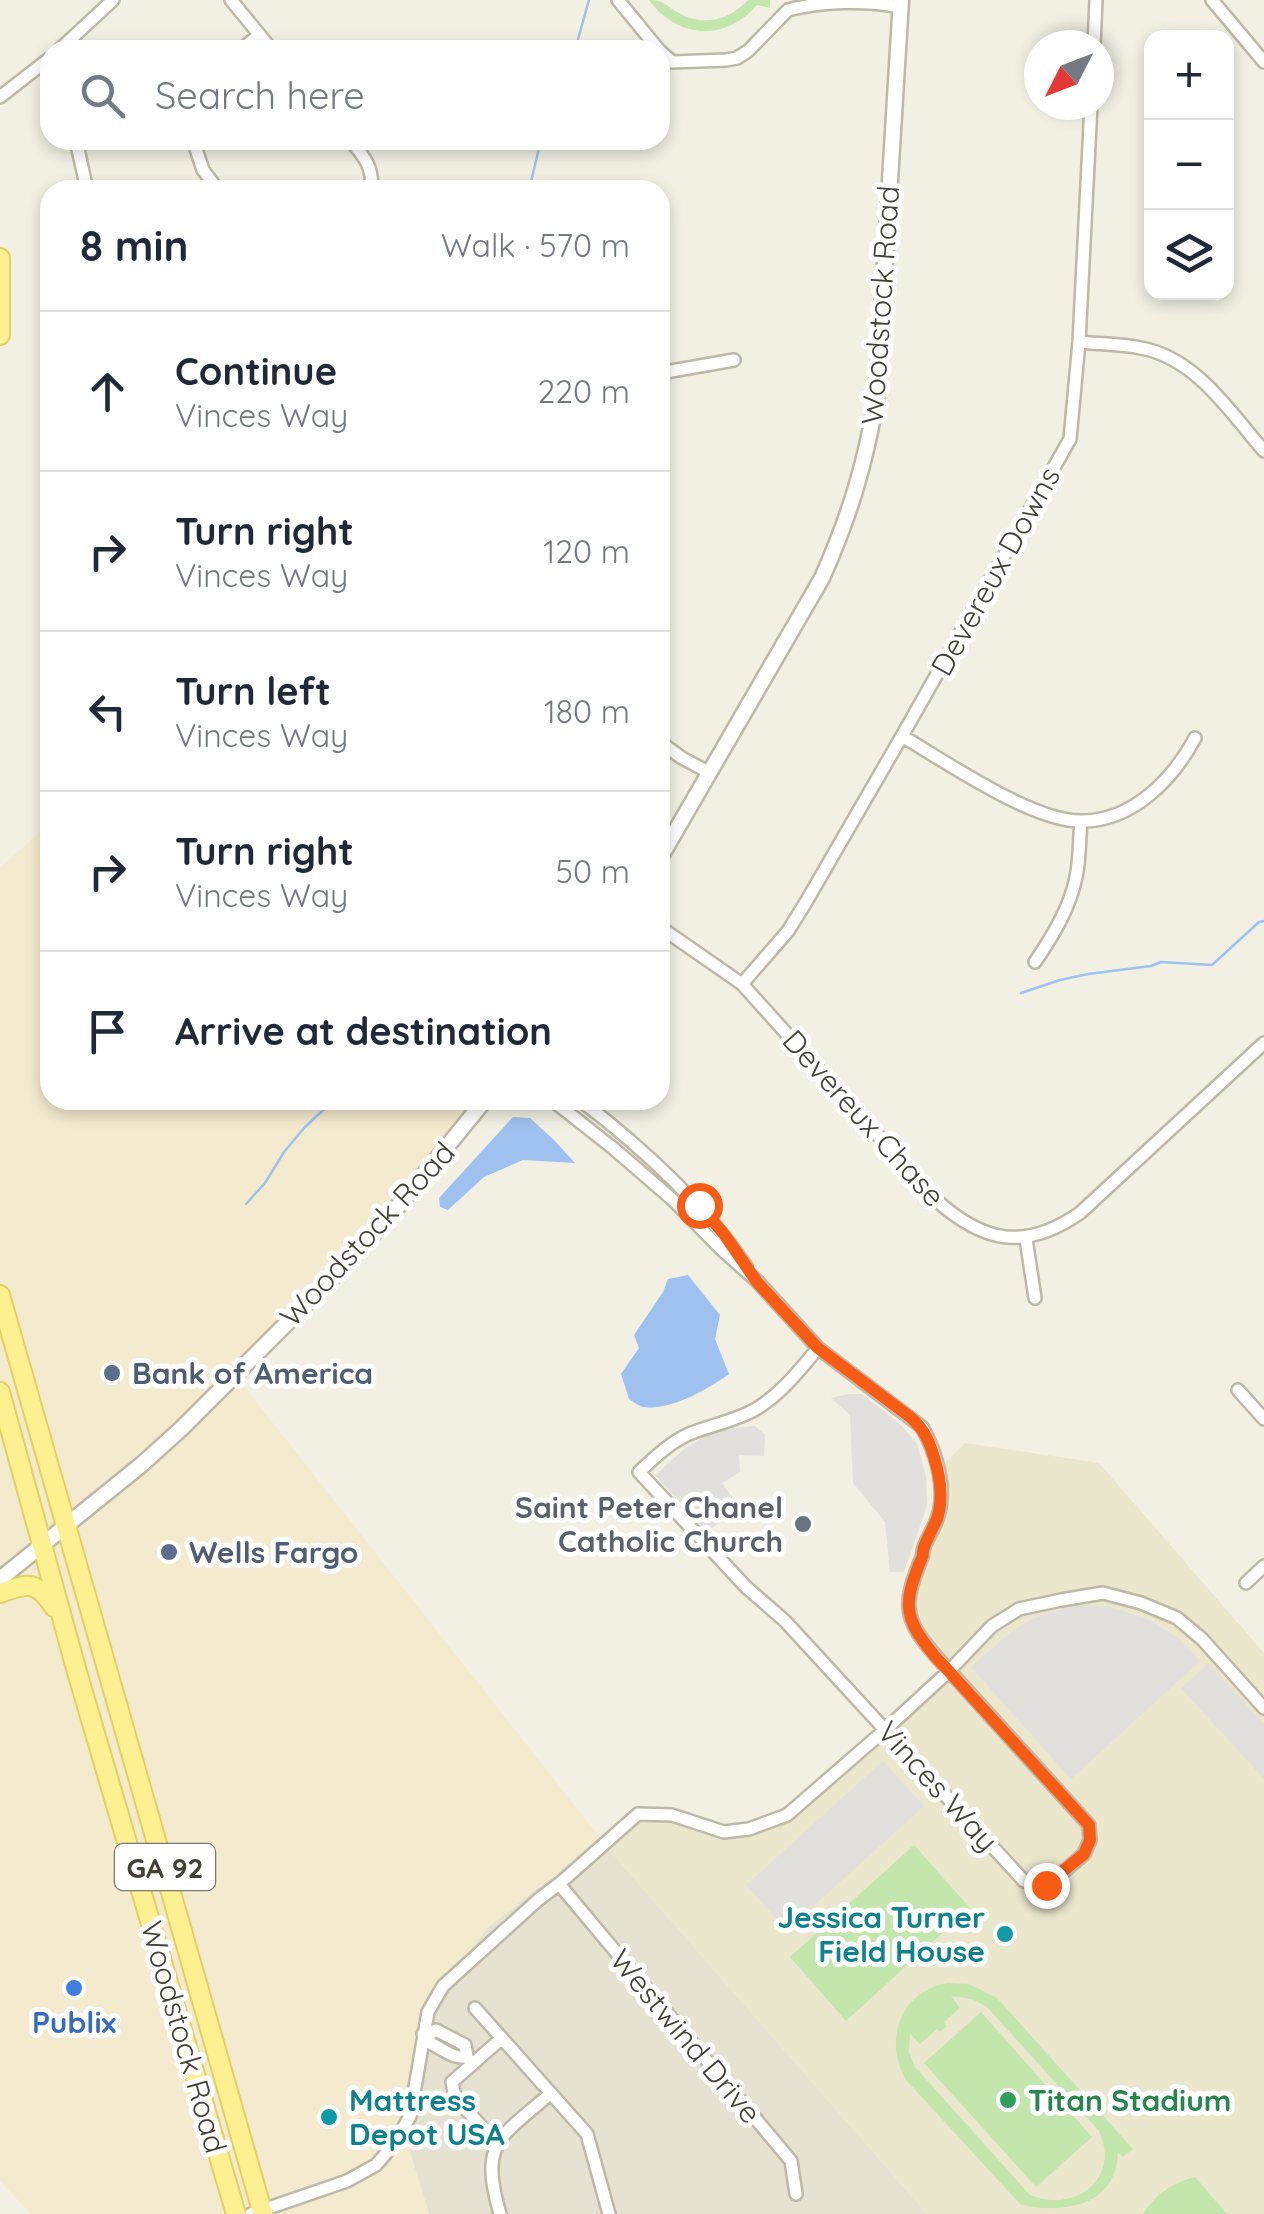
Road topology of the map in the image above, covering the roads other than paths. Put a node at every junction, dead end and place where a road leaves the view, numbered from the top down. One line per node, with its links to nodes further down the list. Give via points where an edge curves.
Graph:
1 (113, 0): 9 (street)
2 (231, 0): 8 (street)
3 (618, 0): 12 (street)
4 (1096, 0): 7 (street)
5 (1212, 0): 14 (street)
6 (901, 4): 13 (street, via 788,10 748,52 726,60); 33 (street, Woodstock Road, via 877,394 865,459 822,578)
7 (1095, 30)
8 (259, 35): 10 (street); 11 (street)
9 (70, 40)
10 (253, 40)
11 (263, 40)
12 (652, 40)
13 (670, 60)
14 (1264, 62)
15 (40, 71): 16 (street)
16 (0, 97)
17 (1090, 120): 26 (street, Devereux Downs)
18 (78, 150): 21 (street)
19 (196, 150): 22 (street)
20 (357, 150): 23 (street)
21 (85, 180)
22 (210, 180)
23 (372, 180)
24 (0, 258): 25 (main road)
25 (0, 335)
26 (1078, 342): 29 (street, via 1142,348 1176,361 1198,376); 30 (street, Devereux Downs, via 1070,439)
27 (734, 360): 28 (street)
28 (670, 371)
29 (1264, 451)
30 (902, 736): 34 (street, via 1020,804); 38 (street, Devereux Downs, via 788,930)
31 (1195, 738): 34 (street, via 1168,778 1142,801)
32 (670, 749): 33 (street)
33 (710, 773): 35 (street, Woodstock Road)
34 (1081, 822): 37 (street, via 1076,879)
35 (670, 841)
36 (670, 934): 38 (street, Devereux Chase)
37 (1036, 962)
38 (742, 984): 43 (street, Devereux Chase, via 958,1220)
39 (1264, 1043): 43 (street, via 1080,1214)
40 (477, 1110): 51 (street, Woodstock Road, via 342,1267 182,1428)
41 (564, 1110): 44 (street, Vinces Way, via 662,1190)
42 (592, 1110): 44 (street, Vinces Way, via 690,1196)
43 (1026, 1239): 46 (street)
44 (757, 1282): 47 (street, Vinces Way)
45 (0, 1295): 51 (main road, GA 92)
46 (1035, 1298)
47 (818, 1348): 58 (street, Vinces Way, via 910,1417 929,1440 940,1503 908,1604 920,1638); 60 (street, Vinces Way, via 770,1400 670,1444 638,1472)
48 (1238, 1390): 50 (street)
49 (0, 1392): 52 (main road, GA 92)
50 (1264, 1419)
51 (66, 1524): 52 (street, Woodstock Road); 71 (main road, Woodstock Road / GA 92)
52 (42, 1545): 54 (street); 57 (main road, Woodstock Road / GA 92)
53 (1264, 1566): 55 (street)
54 (0, 1579)
55 (1246, 1582)
56 (0, 1592): 57 (main road, via 25,1584 43,1590)
57 (62, 1620): 72 (main road, Woodstock Road / GA 92)
58 (950, 1670): 59 (street, via 992,1626 1019,1610 1103,1594 1176,1618); 60 (street); 60 (street, Vinces Way, via 1089,1825 1084,1854 1046,1885 1024,1881)
59 (1264, 1708)
60 (886, 1730): 61 (street, via 787,1815 724,1832 672,1815 638,1814)
61 (559, 1884): 63 (street, via 443,1986 428,2012); 70 (street, Westwind Drive, via 791,2161)
62 (475, 2008): 65 (street)
63 (426, 2034): 64 (street); 66 (street); 71 (street, via 410,2116 376,2165)
64 (450, 2036): 66 (street); 67 (street, via 466,2045)
65 (502, 2038): 67 (street); 68 (street)
66 (443, 2049): 67 (street)
67 (470, 2060): 69 (street, via 452,2082 455,2096)
68 (551, 2093): 69 (street); 74 (street, via 587,2134)
69 (496, 2144): 73 (street, via 491,2184)
70 (796, 2194)
71 (259, 2213)
72 (236, 2214)
73 (500, 2214)
74 (609, 2214)

